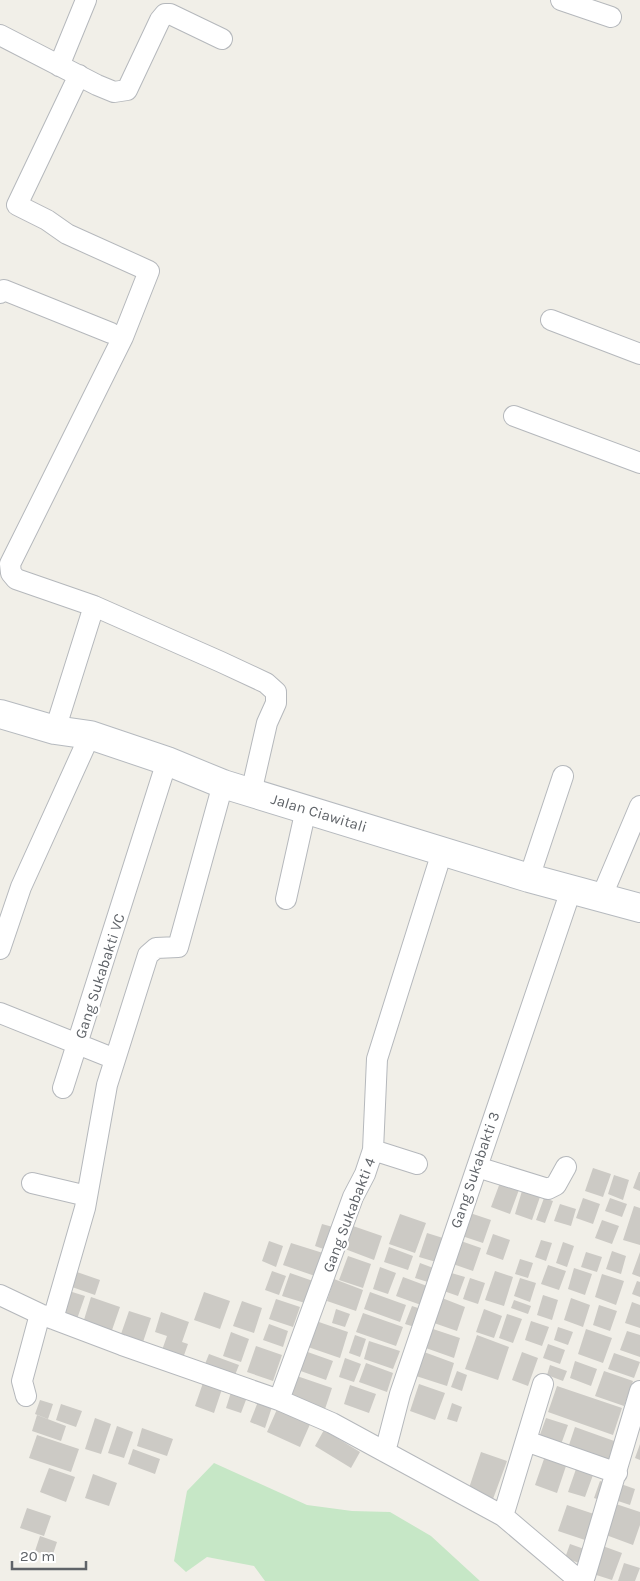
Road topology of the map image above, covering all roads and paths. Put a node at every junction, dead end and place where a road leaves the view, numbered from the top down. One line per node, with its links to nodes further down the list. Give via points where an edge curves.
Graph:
1 (86, 0): 6 (street)
2 (561, 0): 3 (street)
3 (611, 16)
4 (0, 35): 6 (street)
5 (222, 39): 7 (street, via 165,14 127,90 114,92)
6 (59, 66): 7 (street)
7 (79, 76): 14 (street, via 17,205 67,234 149,271 122,337 10,564 16,579)
8 (0, 293): 10 (street, via 4,290)
9 (550, 320): 11 (street)
10 (111, 333)
11 (640, 354)
12 (514, 416): 13 (street)
13 (640, 463)
14 (94, 606): 16 (street); 21 (street, via 266,683 276,692 276,703)
15 (0, 714): 16 (street, Jalan Ciawitali)
16 (55, 730): 17 (street, Jalan Ciawitali)
17 (90, 735): 18 (street, Jalan Ciawitali); 30 (street, via 20,887)
18 (167, 761): 20 (street, Jalan Ciawitali); 32 (street, Gang Sukabakti VC)
19 (562, 776): 25 (street)
20 (223, 784): 21 (street, Jalan Ciawitali); 33 (street, via 178,948 156,948 148,954)
21 (251, 793): 23 (street, Jalan Ciawitali)
22 (640, 806): 27 (street)
23 (306, 809): 24 (street, Jalan Ciawitali); 28 (street)
24 (442, 852): 25 (street, Jalan Ciawitali); 35 (street, Gang Sukabakti 4, via 377,1059)
25 (529, 878): 26 (street, Jalan Ciawitali)
26 (571, 890): 27 (street, Jalan Ciawitali); 37 (street, Gang Sukabakti 3)
27 (601, 898): 29 (street, Jalan Ciawitali)
28 (286, 900)
29 (640, 908)
30 (0, 949)
31 (0, 1013): 32 (street)
32 (78, 1044): 33 (street); 34 (street, Gang Sukabakti VC)
33 (115, 1059): 40 (street, via 107,1085)
34 (63, 1088)
35 (373, 1150): 36 (street); 46 (street, Gang Sukabakti 4)
36 (416, 1164)
37 (476, 1167): 38 (street, via 548,1189 556,1185); 48 (street, Gang Sukabakti 3, via 400,1394)
38 (566, 1167)
39 (32, 1183): 40 (street)
40 (87, 1196): 42 (street)
41 (0, 1295): 42 (street)
42 (47, 1316): 45 (street, via 22,1381); 46 (street)
43 (543, 1384): 47 (street)
44 (640, 1392): 49 (street)
45 (26, 1396)
46 (280, 1400): 48 (street)
47 (526, 1441): 49 (street); 50 (street)
48 (385, 1452): 50 (street)
49 (617, 1473): 50 (street, via 585,1576 575,1577)
50 (503, 1516)

